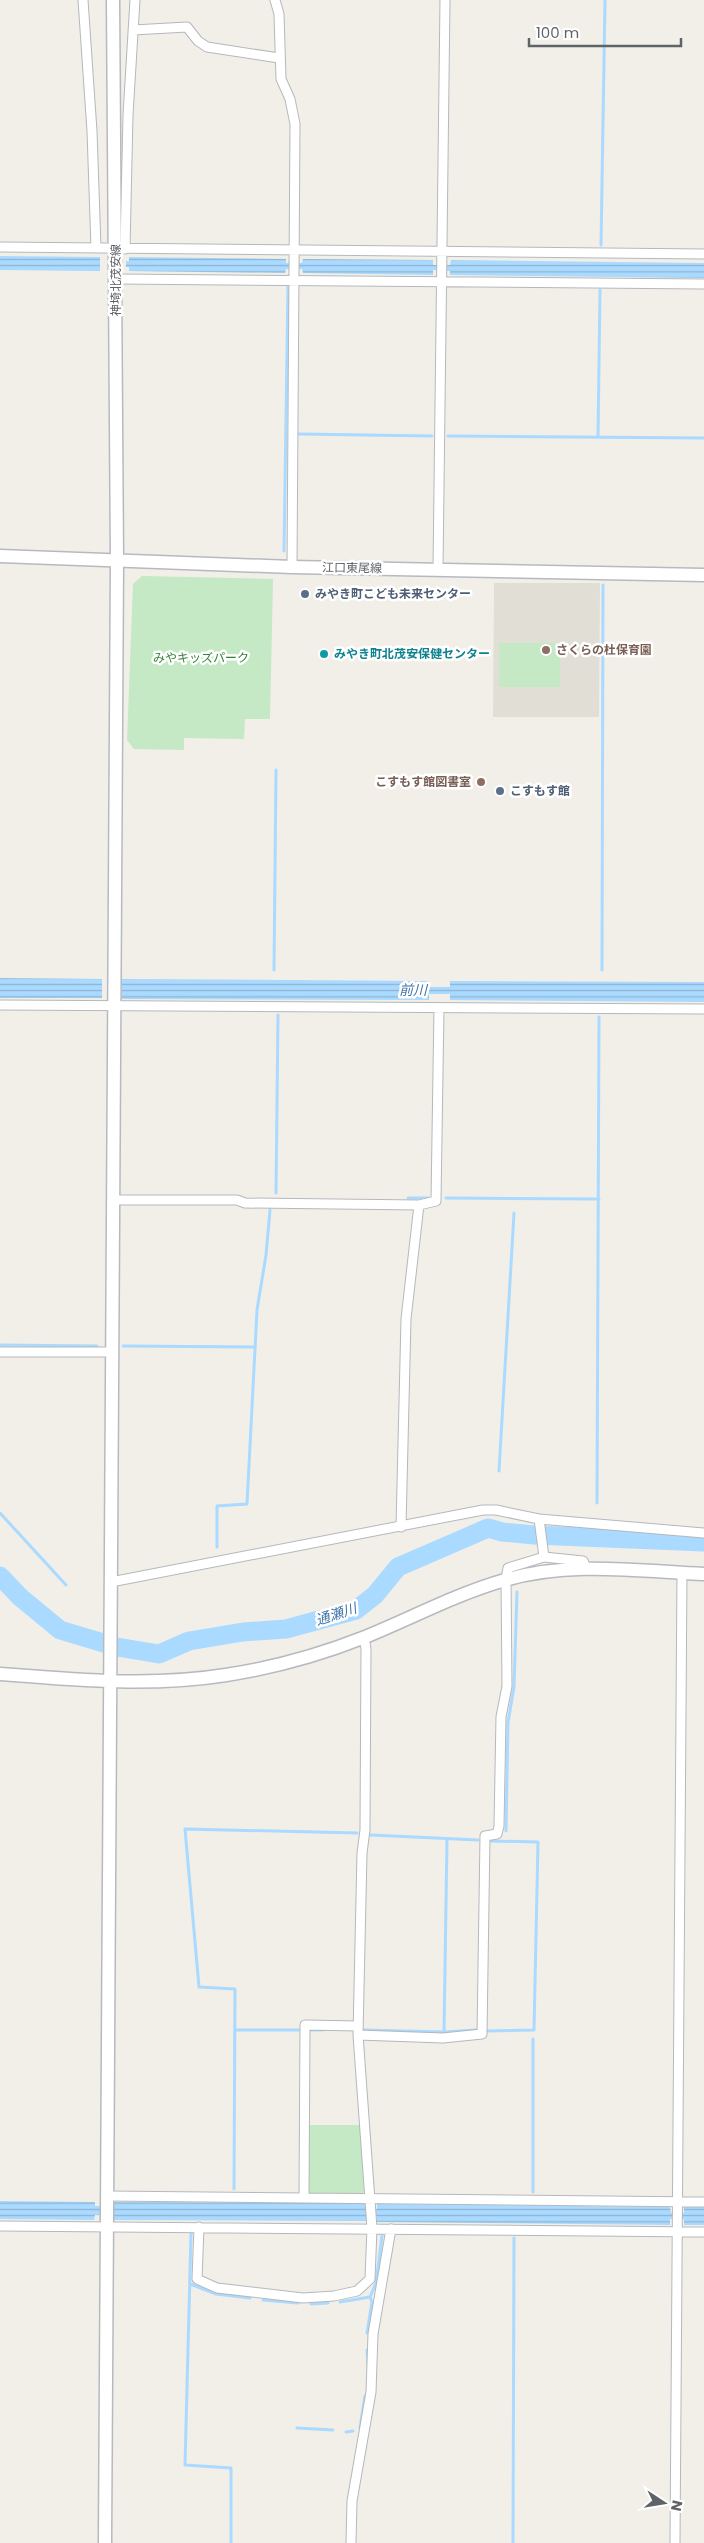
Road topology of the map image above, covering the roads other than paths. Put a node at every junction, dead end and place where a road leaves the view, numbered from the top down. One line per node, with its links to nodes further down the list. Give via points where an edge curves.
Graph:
1 (83, 0): 9 (street)
2 (114, 0): 10 (street, 神埼北茂安線)
3 (135, 0): 6 (street)
4 (274, 0): 7 (street, via 279,14)
5 (445, 0): 12 (street)
6 (133, 30): 7 (street, via 187,27 207,47); 10 (street)
7 (279, 58): 11 (street, via 281,79 290,99 294,124)
8 (0, 247): 9 (street)
9 (96, 248): 10 (street)
10 (121, 249): 11 (street); 14 (street, 神埼北茂安線)
11 (294, 250): 12 (street); 15 (street)
12 (442, 252): 13 (street); 16 (street)
13 (704, 254)
14 (117, 279): 15 (street); 19 (street, 神埼北茂安線)
15 (294, 280): 16 (street); 20 (street)
16 (442, 281): 17 (street); 21 (street)
17 (704, 284)
18 (0, 556): 19 (street, 江口東尾線)
19 (117, 561): 20 (street, 江口東尾線); 24 (street, 神埼北茂安線)
20 (292, 567): 21 (street, 江口東尾線)
21 (438, 569): 22 (street, 江口東尾線)
22 (704, 575)
23 (0, 1006): 24 (street)
24 (112, 1006): 25 (street); 27 (street, 神埼北茂安線)
25 (439, 1008): 26 (street); 28 (street, via 437,1194 436,1201)
26 (704, 1009)
27 (114, 1200): 28 (street); 30 (street, 神埼北茂安線)
28 (419, 1205): 32 (street, via 406,1319)
29 (0, 1352): 30 (street)
30 (113, 1352): 39 (street, 神埼北茂安線)
31 (539, 1522): 32 (street, via 506,1512 483,1510); 33 (street); 34 (street)
32 (401, 1527): 39 (street)
33 (704, 1533)
34 (544, 1556): 35 (street, via 582,1561); 38 (street, via 508,1568)
35 (588, 1569): 36 (street); 38 (street, via 550,1571)
36 (682, 1573): 37 (street); 46 (street)
37 (704, 1574)
38 (506, 1579): 40 (street, via 466,1592); 43 (street, via 507,1686 501,1717 499,1826 497,1834 485,1836 482,2034 444,2038)
39 (111, 1582): 42 (street, 神埼北茂安線)
40 (364, 1637): 42 (street, via 287,1661 226,1675); 43 (street, via 365,1830)
41 (0, 1674): 42 (street)
42 (112, 1681): 44 (street, 神埼北茂安線)
43 (358, 2031): 45 (street, via 305,2025); 48 (street)
44 (107, 2197): 45 (street); 49 (street, 神埼北茂安線)
45 (304, 2198): 48 (street)
46 (677, 2202): 47 (street); 48 (street); 54 (street)
47 (704, 2202)
48 (370, 2203): 52 (street)
49 (107, 2224): 50 (street); 51 (street); 56 (street, 神埼北茂安線)
50 (0, 2226)
51 (199, 2227): 52 (street); 52 (street, via 197,2279 218,2288 303,2298 357,2292 370,2279)
52 (372, 2228): 53 (street)
53 (391, 2229): 54 (street); 57 (street, via 373,2334 372,2392 352,2500)
54 (677, 2232): 55 (street); 58 (street)
55 (704, 2232)
56 (105, 2543)
57 (351, 2543)
58 (674, 2543)

